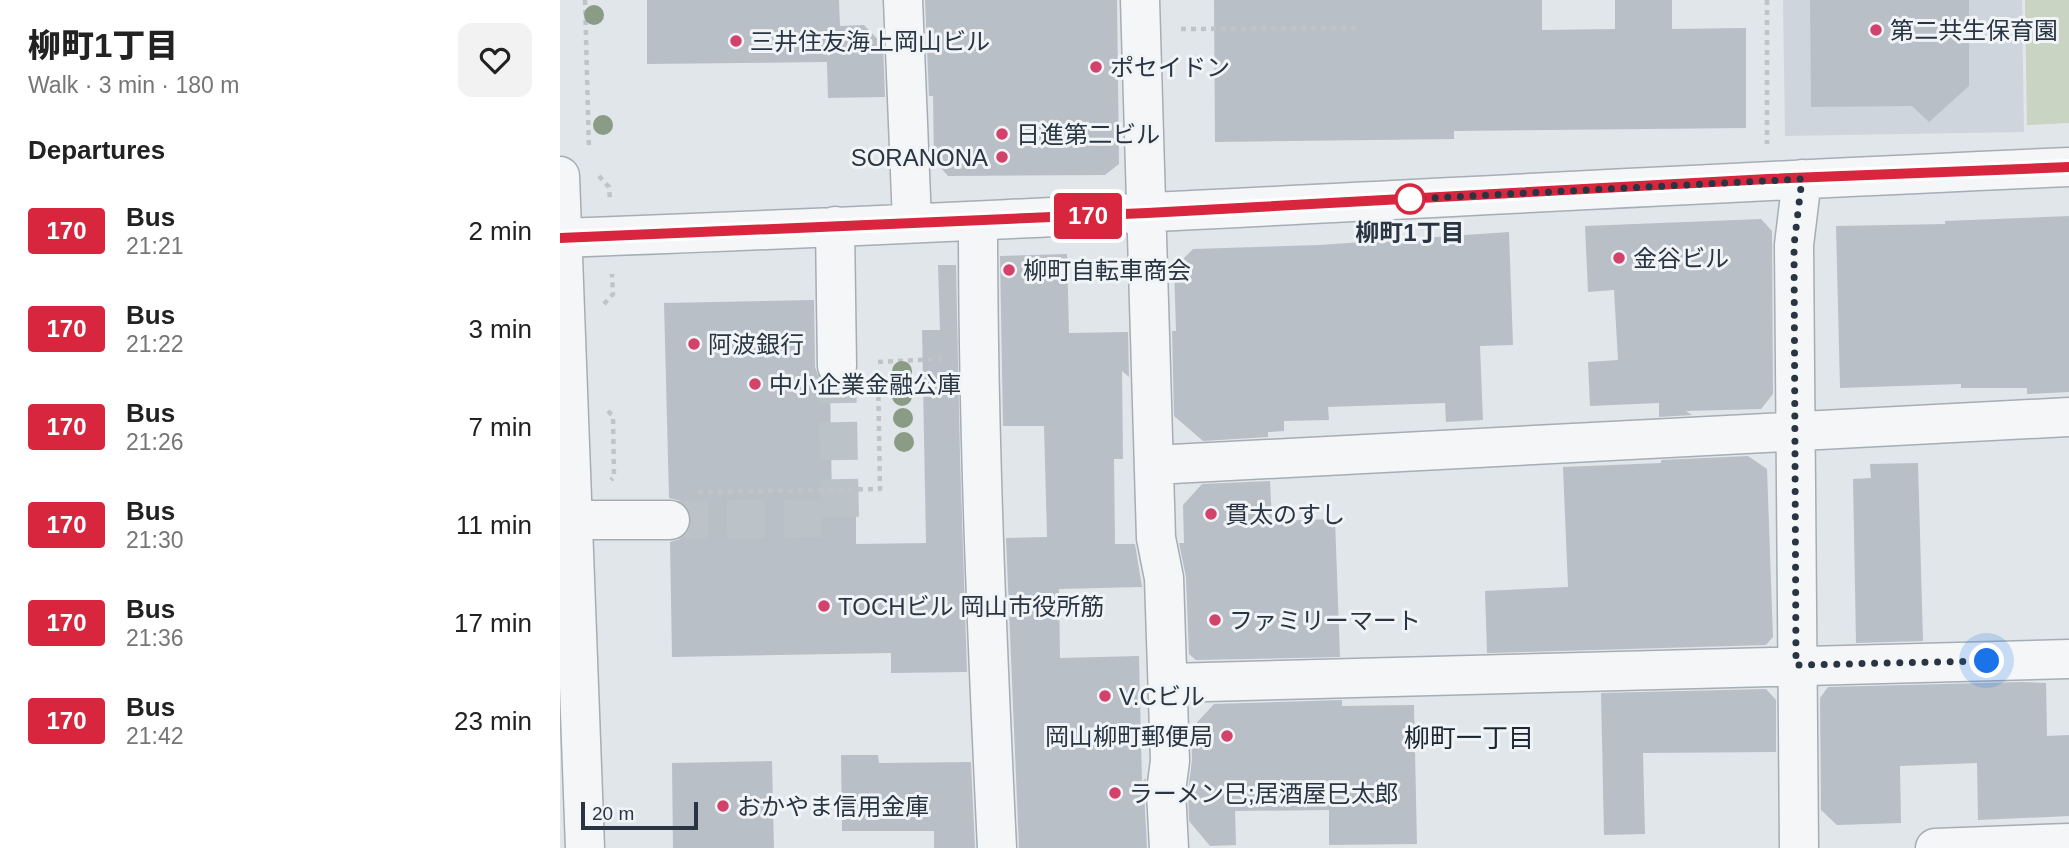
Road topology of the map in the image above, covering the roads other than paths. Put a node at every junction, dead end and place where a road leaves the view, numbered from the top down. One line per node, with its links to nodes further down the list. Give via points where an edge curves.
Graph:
1 (903, 0): 8 (street)
2 (1140, 0): 6 (street)
3 (581, 166): 10 (street)
4 (2069, 167): 5 (street)
5 (1785, 179): 6 (street); 13 (street, via 1794,245)
6 (1147, 213): 7 (street); 14 (street)
7 (978, 220): 8 (street); 22 (street)
8 (912, 222): 9 (street)
9 (835, 226): 10 (street); 11 (street)
10 (561, 238): 16 (street)
11 (837, 366)
12 (2069, 417): 13 (street)
13 (1796, 430): 14 (street); 18 (street)
14 (1154, 466): 19 (street)
15 (678, 506): 16 (street)
16 (572, 520): 21 (street)
17 (2069, 659): 18 (street)
18 (1796, 665): 19 (street); 24 (street)
19 (1168, 683): 23 (street)
20 (2069, 843): 25 (street)
21 (585, 848)
22 (997, 848)
23 (1169, 848)
24 (1798, 848)
25 (1936, 848)

